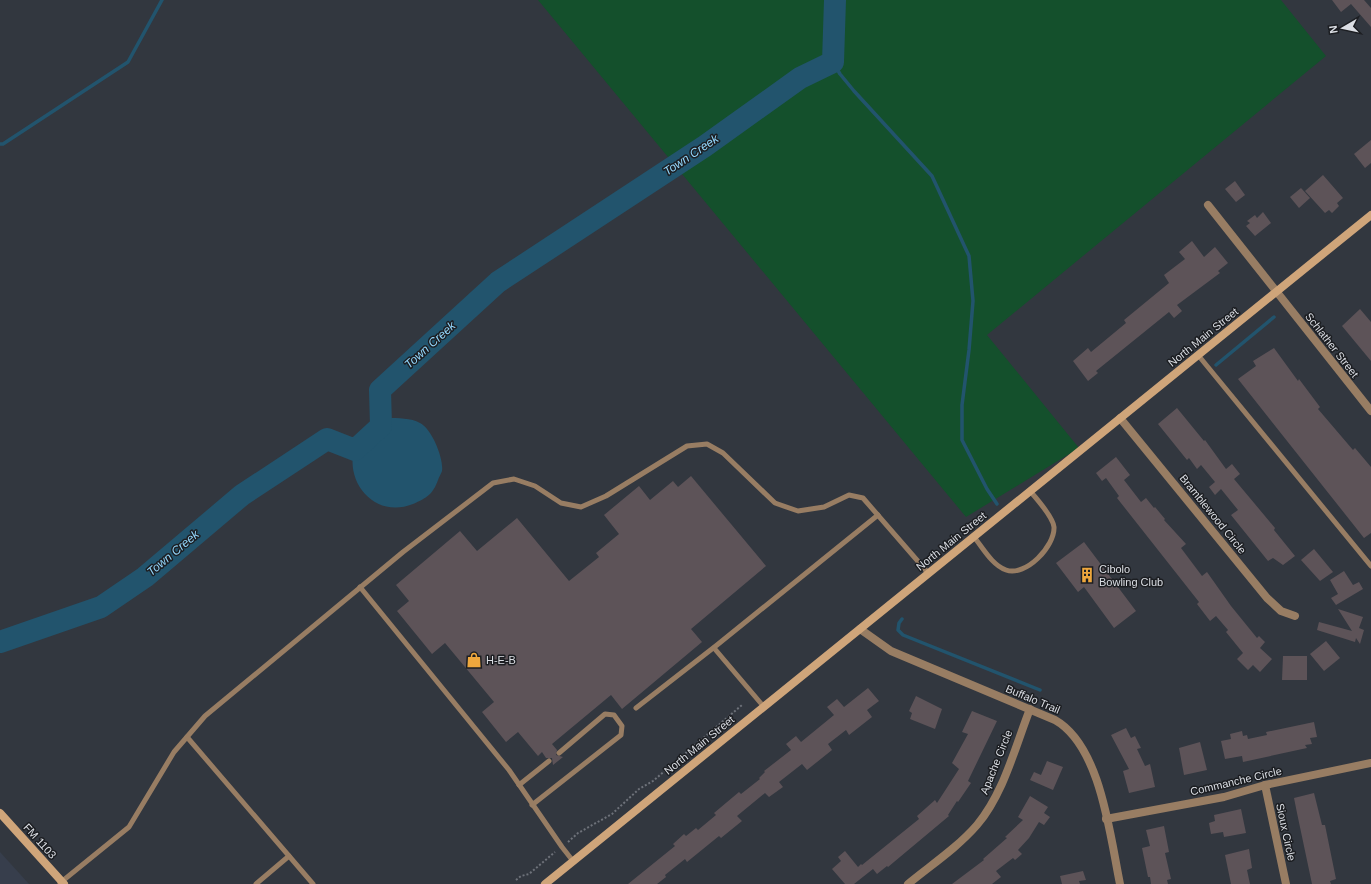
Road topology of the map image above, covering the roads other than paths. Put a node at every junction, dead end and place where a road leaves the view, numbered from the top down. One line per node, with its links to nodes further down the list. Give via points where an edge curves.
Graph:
1 (1208, 205): 3 (street, Schlather Street)
2 (1371, 215): 3 (street, North Main Street)
3 (1276, 292): 4 (street, North Main Street); 5 (street, Schlather Street)
4 (1198, 355): 6 (street, North Main Street); 10 (lane)
5 (1371, 411)
6 (1120, 418): 7 (street, North Main Street); 13 (street, Bramblewood Circle, via 1267,598 1281,611)
7 (1030, 491): 9 (street, North Main Street); 9 (lane, via 1054,526 1052,539 1044,553 1019,570 1007,570 997,564)
8 (878, 515): 11 (lane); 12 (lane, via 863,498 848,495 824,507 798,511 775,502 723,453 707,444 687,446 606,496 581,507 561,503 535,486 514,479 493,483); 15 (lane)
9 (974, 537): 11 (street, North Main Street)
10 (1371, 566)
11 (929, 574): 14 (street, North Main Street)
12 (360, 587): 19 (lane, via 205,716); 23 (lane)
13 (1295, 616)
14 (860, 629): 16 (street, North Main Street); 18 (street, Buffalo Trail, via 891,651)
15 (714, 648): 16 (lane); 17 (lane)
16 (764, 707): 29 (street, North Main Street)
17 (636, 708)
18 (1030, 709): 27 (street, Buffalo Trail, via 1064,725 1079,740 1096,776); 34 (street, Apache Circle, via 997,793 981,818 958,845)
19 (187, 737): 28 (lane); 30 (lane, via 174,752 129,827)
20 (560, 753): 25 (lane, via 605,714 614,715 622,726 620,736)
21 (549, 761): 23 (lane)
22 (1371, 763): 24 (street, Commanche Circle)
23 (519, 785): 25 (lane)
24 (1265, 785): 27 (street, Commanche Circle, via 1224,797); 36 (street, Sioux Circle)
25 (532, 805): 29 (lane)
26 (0, 813): 30 (street, FM 1103 / FM 1103)
27 (1106, 819): 35 (street, Buffalo Trail)
28 (289, 856): 31 (lane); 32 (lane)
29 (573, 861): 33 (street, North Main Street)
30 (62, 883)
31 (256, 884)
32 (313, 884)
33 (545, 884)
34 (908, 884)
35 (1120, 884)
36 (1286, 884)

